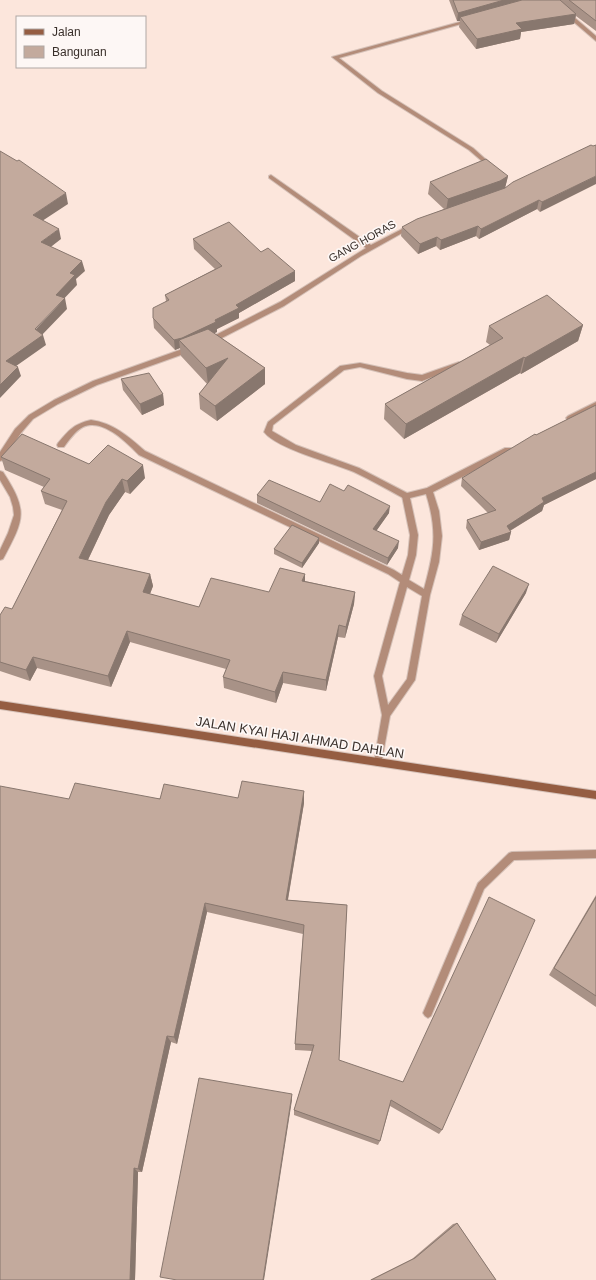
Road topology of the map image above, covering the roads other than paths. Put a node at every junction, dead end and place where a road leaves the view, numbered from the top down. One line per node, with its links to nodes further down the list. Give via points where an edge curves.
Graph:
1 (551, 0): 3 (street)
2 (479, 18): 4 (street, via 336,57 380,92 471,149)
3 (596, 40)
4 (494, 170)
5 (271, 177): 7 (street)
6 (420, 223): 7 (street, GANG HORAS)
7 (371, 248): 8 (street, GANG HORAS, via 282,304)
8 (200, 345)
9 (193, 348): 15 (street, via 95,383 56,402 32,417 18,431)
10 (460, 364): 18 (street, via 422,378 360,365 342,368 270,424 268,432 276,438 299,450 365,473)
11 (596, 405): 12 (street)
12 (561, 423)
13 (61, 445): 20 (street, via 75,427 85,422 97,422 126,438 142,453 391,572)
14 (513, 448): 17 (street)
15 (0, 458)
16 (0, 474): 19 (street, via 10,488 18,514)
17 (429, 491): 18 (street); 21 (street, via 438,536 435,562)
18 (406, 496): 20 (street, via 414,535 412,555)
19 (0, 557)
20 (404, 581): 21 (street); 23 (street, via 378,676)
21 (426, 595): 23 (street, via 411,680)
22 (0, 705): 24 (main road, JALAN KYAI HAJI AHMAD DAHLAN)
23 (386, 715): 24 (street)
24 (378, 762): 25 (main road, JALAN KYAI HAJI AHMAD DAHLAN)
25 (596, 794)
26 (596, 854): 27 (street, via 512,856 481,886)
27 (428, 1013)

